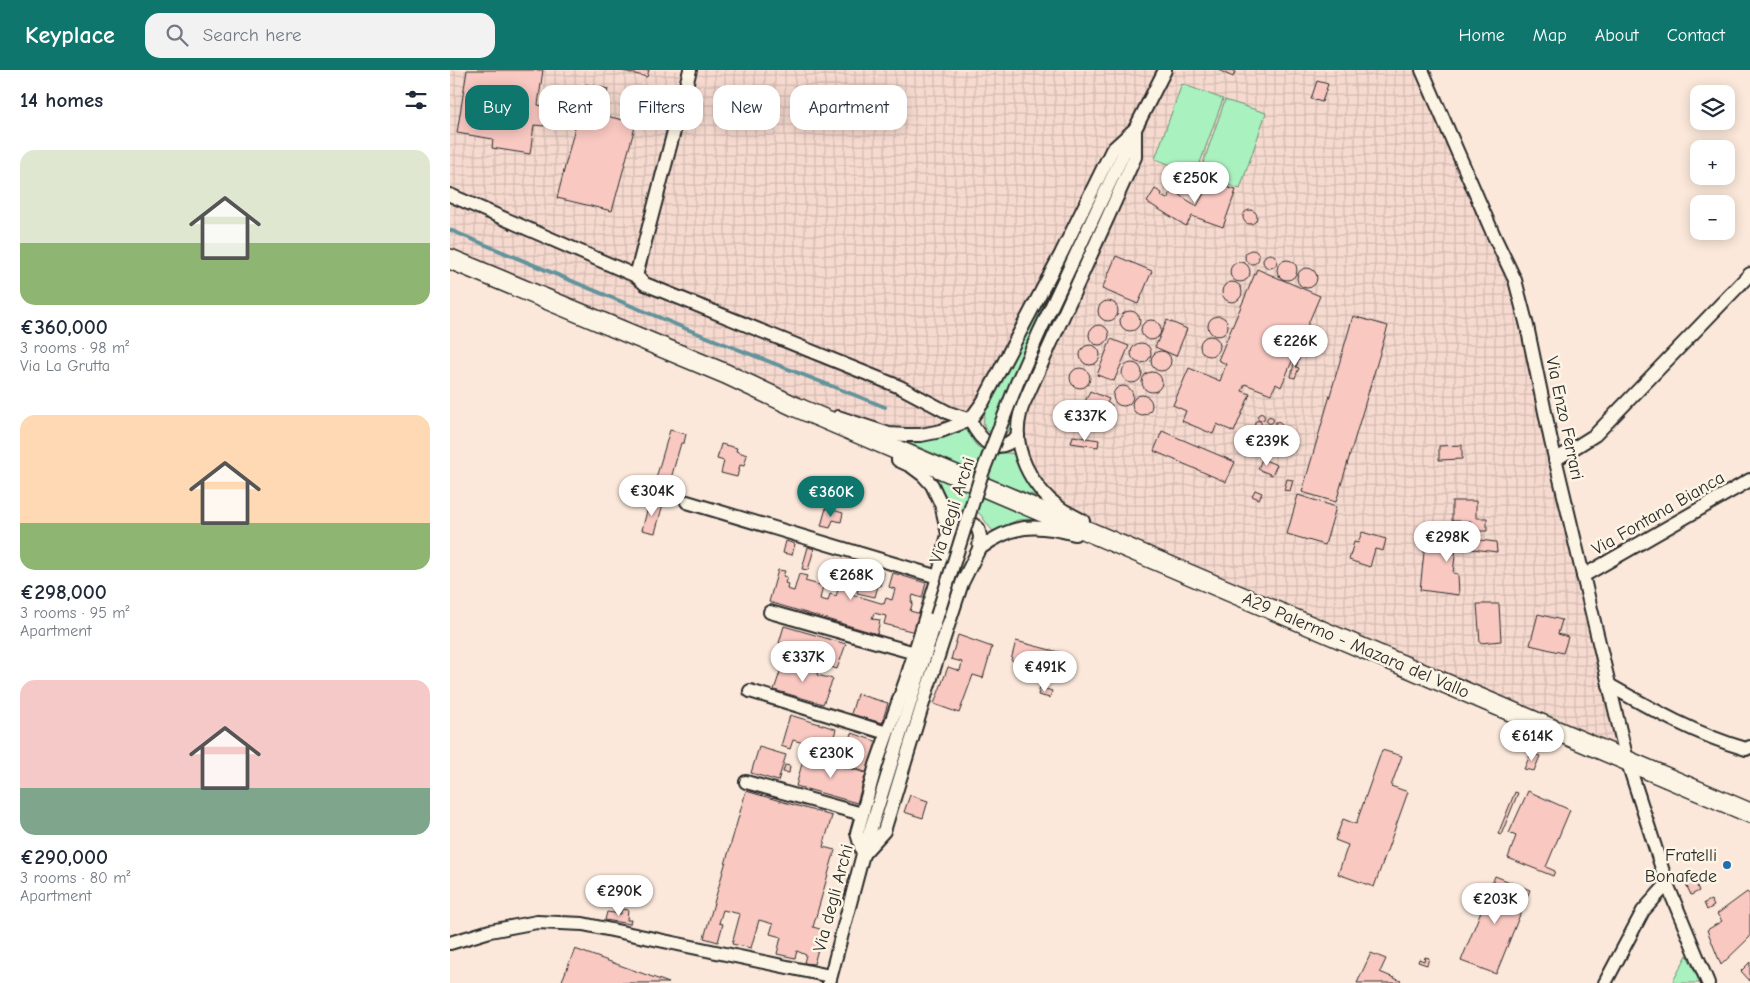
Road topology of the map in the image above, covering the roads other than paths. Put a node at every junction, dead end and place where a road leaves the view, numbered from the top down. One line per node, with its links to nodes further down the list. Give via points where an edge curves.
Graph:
1 (690, 70): 8 (street)
2 (1165, 70): 4 (street, Via degli Archi)
3 (1422, 70): 12 (street, Via Enzo Ferrari, via 1515,280)
4 (1135, 129): 10 (street, via 1112,150 1010,351); 11 (street, via 1135,156 1027,396 1020,413); 30 (street, Via degli Archi, bridge, via 1039,333 981,476)
5 (450, 195): 8 (street)
6 (450, 259): 9 (main road, A29 Palermo - Mazara del Vallo, via 726,374)
7 (1750, 274): 12 (street, via 1595,435)
8 (636, 276): 10 (street, via 645,284 900,387 949,413)
9 (796, 407): 10 (street, via 848,419 889,434 921,435); 15 (street, via 841,435 911,466 923,475 941,504); 16 (main road, A29 Palermo - Mazara del Vallo)
10 (970, 420): 11 (street, via 982,440 990,444 1009,444)
11 (1018, 436): 16 (street, via 1024,464 1036,485 1059,507)
12 (1555, 460): 18 (street, Via Enzo Ferrari)
13 (1750, 480): 18 (street, Via Fontana Bianca)
14 (687, 502): 19 (street)
15 (948, 534): 17 (street, via 955,524 971,523 978,528); 19 (street)
16 (1128, 548): 17 (street, via 1055,528 1033,526 1008,531); 26 (main road, A29 Palermo - Mazara del Vallo)
17 (979, 549): 30 (street, via 959,592 884,831)
18 (1583, 576): 22 (street, Via Enzo Ferrari)
19 (938, 577): 21 (street)
20 (770, 612): 21 (street)
21 (915, 653): 24 (street)
22 (1609, 685): 25 (street, via 1704,735 1746,749); 26 (street, Via Enzo Ferrari)
23 (750, 691): 24 (street)
24 (887, 733): 29 (street)
25 (1750, 747)
26 (1627, 760): 28 (main road, A29 Palermo - Mazara del Vallo); 31 (street, Via Enzo Ferrari)
27 (746, 782): 29 (street)
28 (1750, 813)
29 (862, 814): 30 (street, via 857,833)
30 (863, 854): 33 (street, Via degli Archi)
31 (1667, 884): 34 (street, via 1643,911); 35 (street, Via Enzo Ferrari)
32 (450, 944): 33 (street, via 490,931 537,922 583,924)
33 (829, 980)
34 (1605, 983)
35 (1708, 983)

